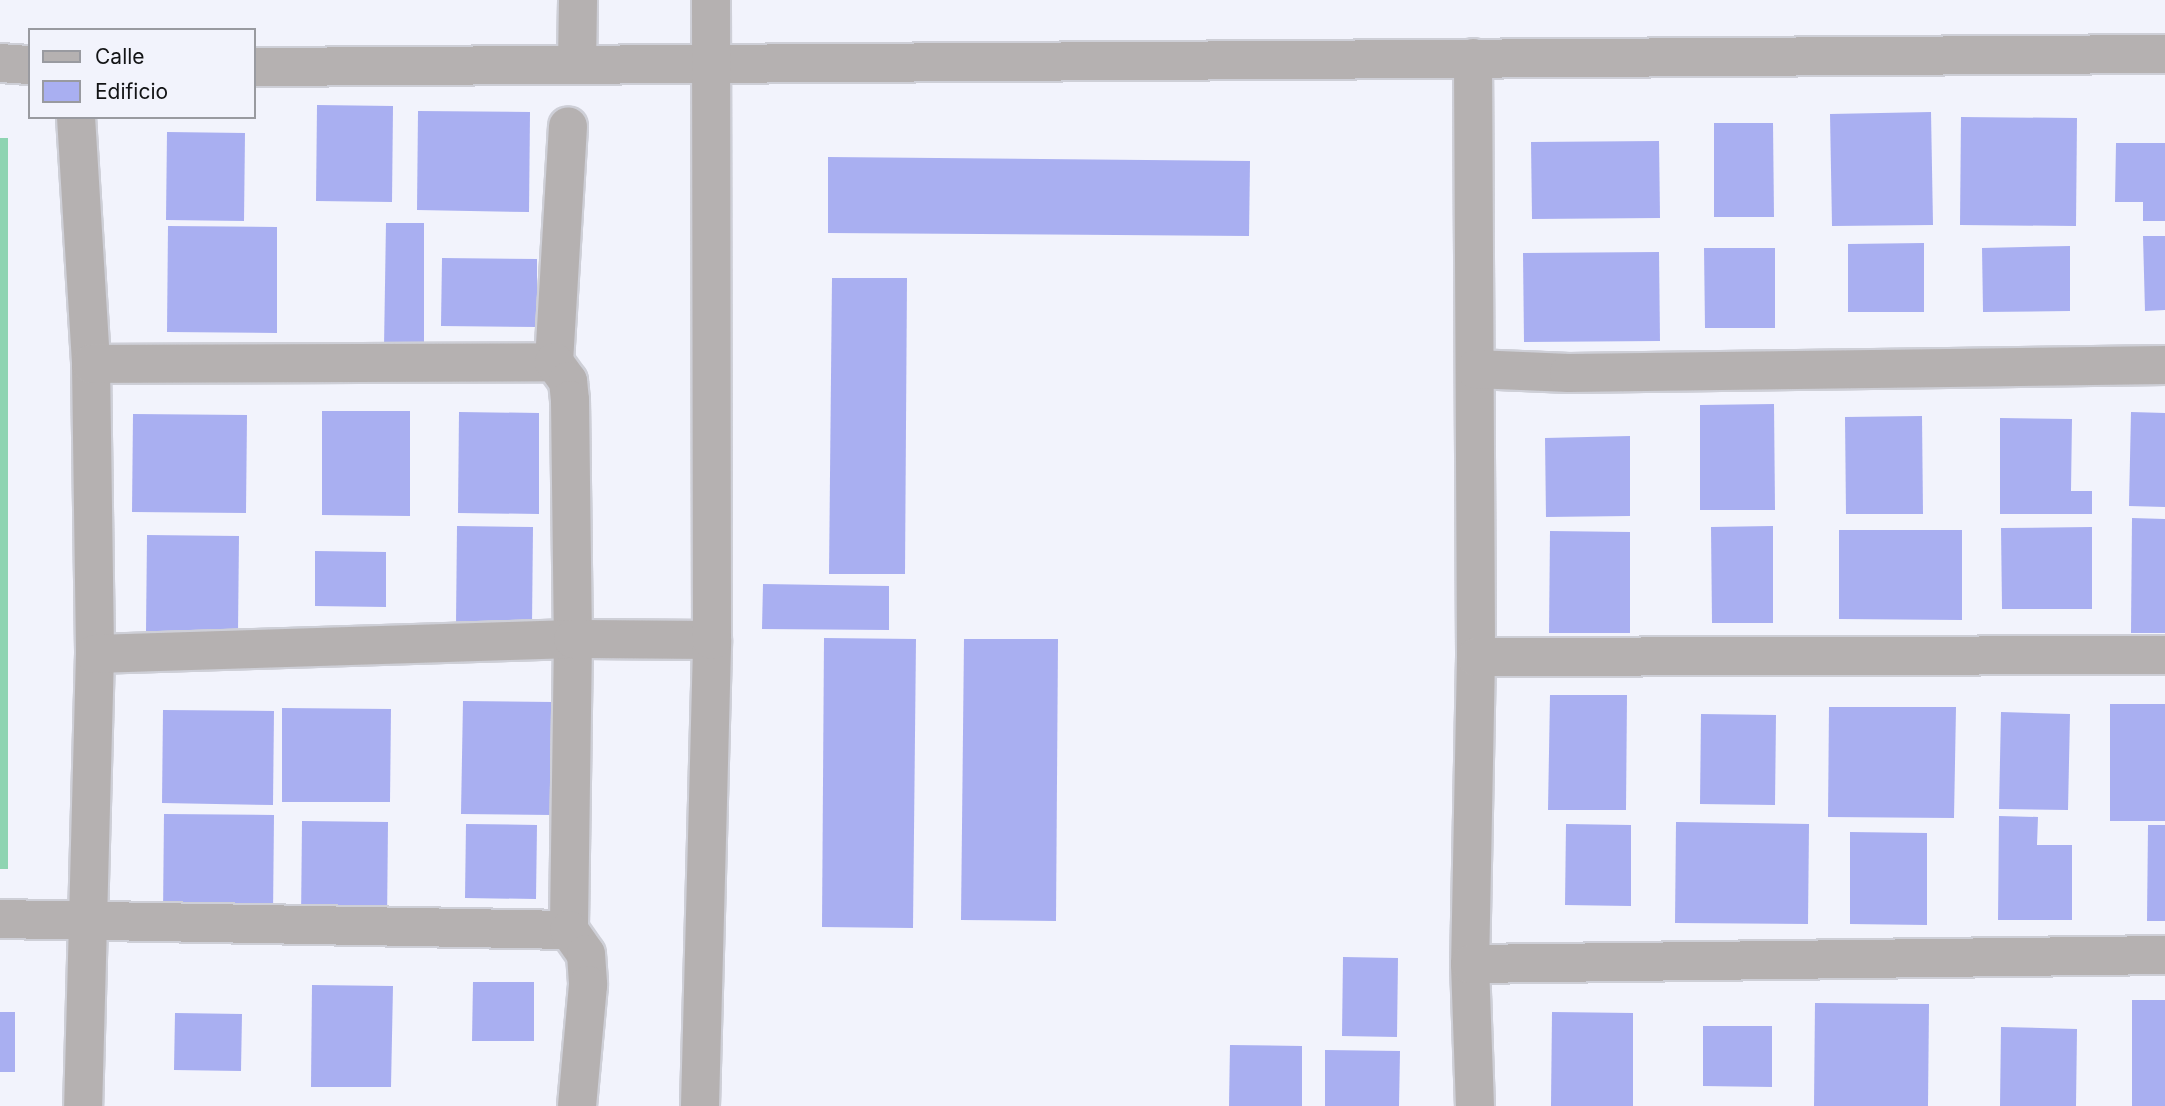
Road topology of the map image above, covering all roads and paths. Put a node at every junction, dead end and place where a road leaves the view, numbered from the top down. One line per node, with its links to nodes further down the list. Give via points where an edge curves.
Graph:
1 (578, 0): 8 (street)
2 (711, 0): 6 (street)
3 (2165, 54): 4 (street)
4 (1473, 58): 6 (street); 15 (street)
5 (0, 63): 7 (street)
6 (710, 64): 8 (street); 17 (street)
7 (28, 65)
8 (577, 65): 9 (street)
9 (256, 67)
10 (76, 119): 13 (street)
11 (568, 126): 12 (street)
12 (554, 362): 13 (street); 16 (street, via 568,381 570,400)
13 (90, 364): 18 (street)
14 (2165, 365): 15 (street, via 1569,373)
15 (1475, 369): 20 (street)
16 (573, 639): 17 (street); 18 (street); 23 (street)
17 (712, 640): 28 (street)
18 (95, 654): 22 (street)
19 (2165, 654): 20 (street)
20 (1476, 657): 25 (street)
21 (0, 919): 22 (street)
22 (85, 920): 23 (street); 26 (street)
23 (569, 930): 27 (street, via 586,954)
24 (2165, 956): 25 (street)
25 (1470, 964): 29 (street)
26 (83, 1106)
27 (577, 1106)
28 (700, 1106)
29 (1475, 1106)

